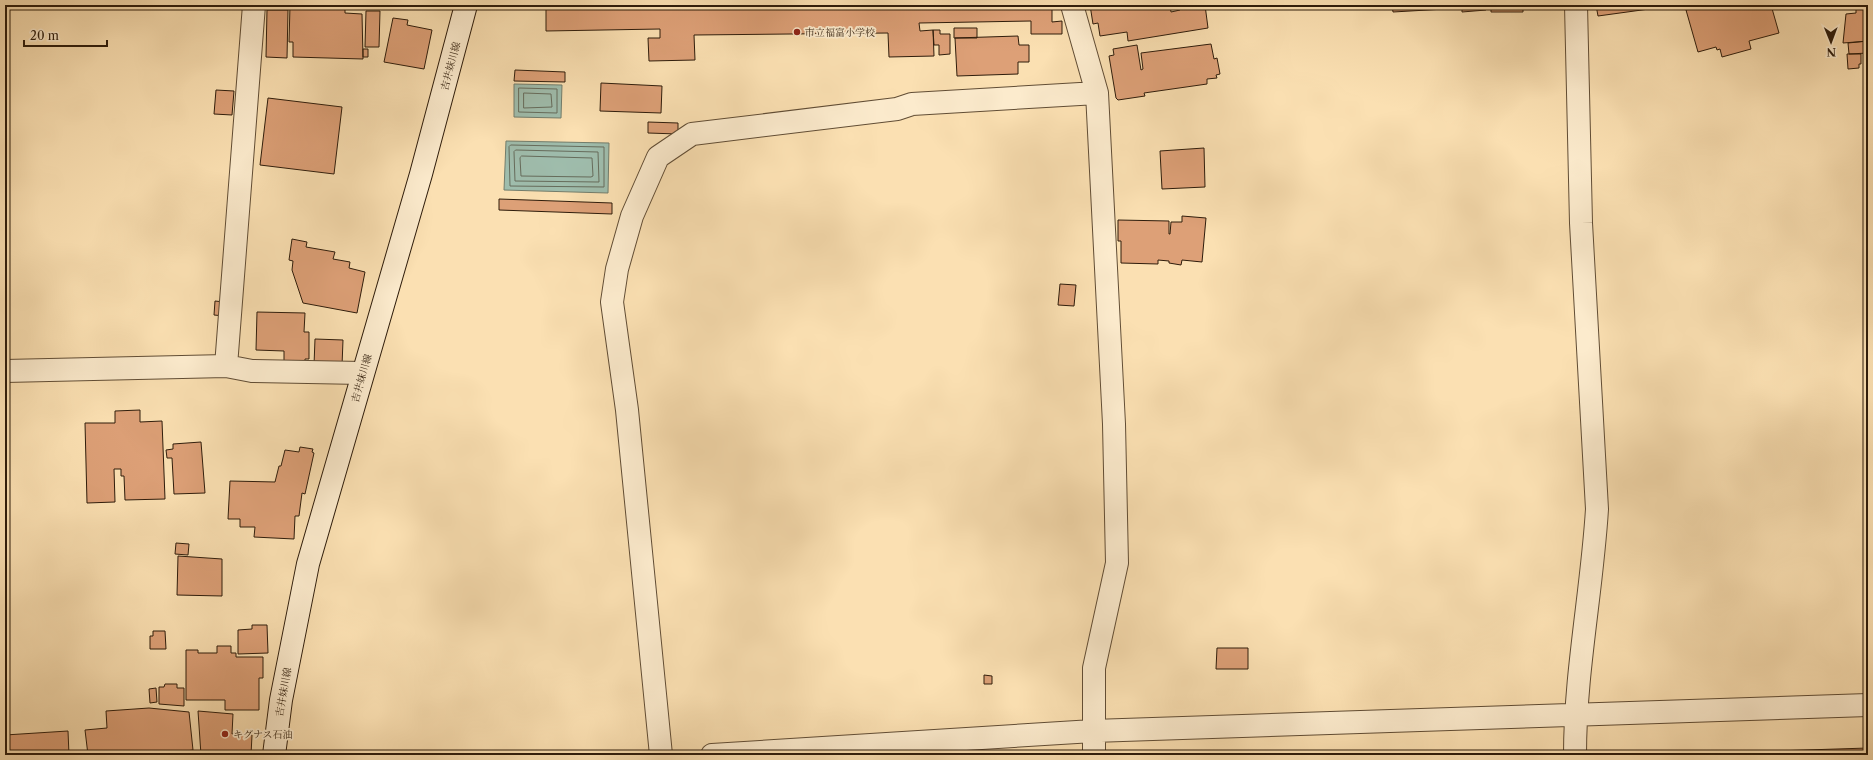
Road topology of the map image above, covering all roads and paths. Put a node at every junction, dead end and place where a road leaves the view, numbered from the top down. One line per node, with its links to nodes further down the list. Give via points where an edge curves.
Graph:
1 (254, 5): 6 (street)
2 (466, 5): 8 (street, 吉井妹川線, via 421,174)
3 (1072, 5): 5 (street)
4 (1576, 5): 10 (street, via 1580,223 1597,508)
5 (1097, 93): 11 (street, via 1114,424 1118,563 1094,668); 13 (street, via 912,104 897,109 692,134 658,158 632,216 617,269 612,302 627,410)
6 (226, 366): 7 (street); 8 (street, via 252,371)
7 (5, 371)
8 (362, 373): 12 (street, 吉井妹川線, via 308,564 281,700)
9 (1868, 704): 10 (street)
10 (1575, 714): 11 (street); 16 (street)
11 (1093, 731): 14 (street); 15 (street)
12 (274, 755)
13 (661, 755)
14 (712, 755)
15 (1094, 755)
16 (1575, 755)

